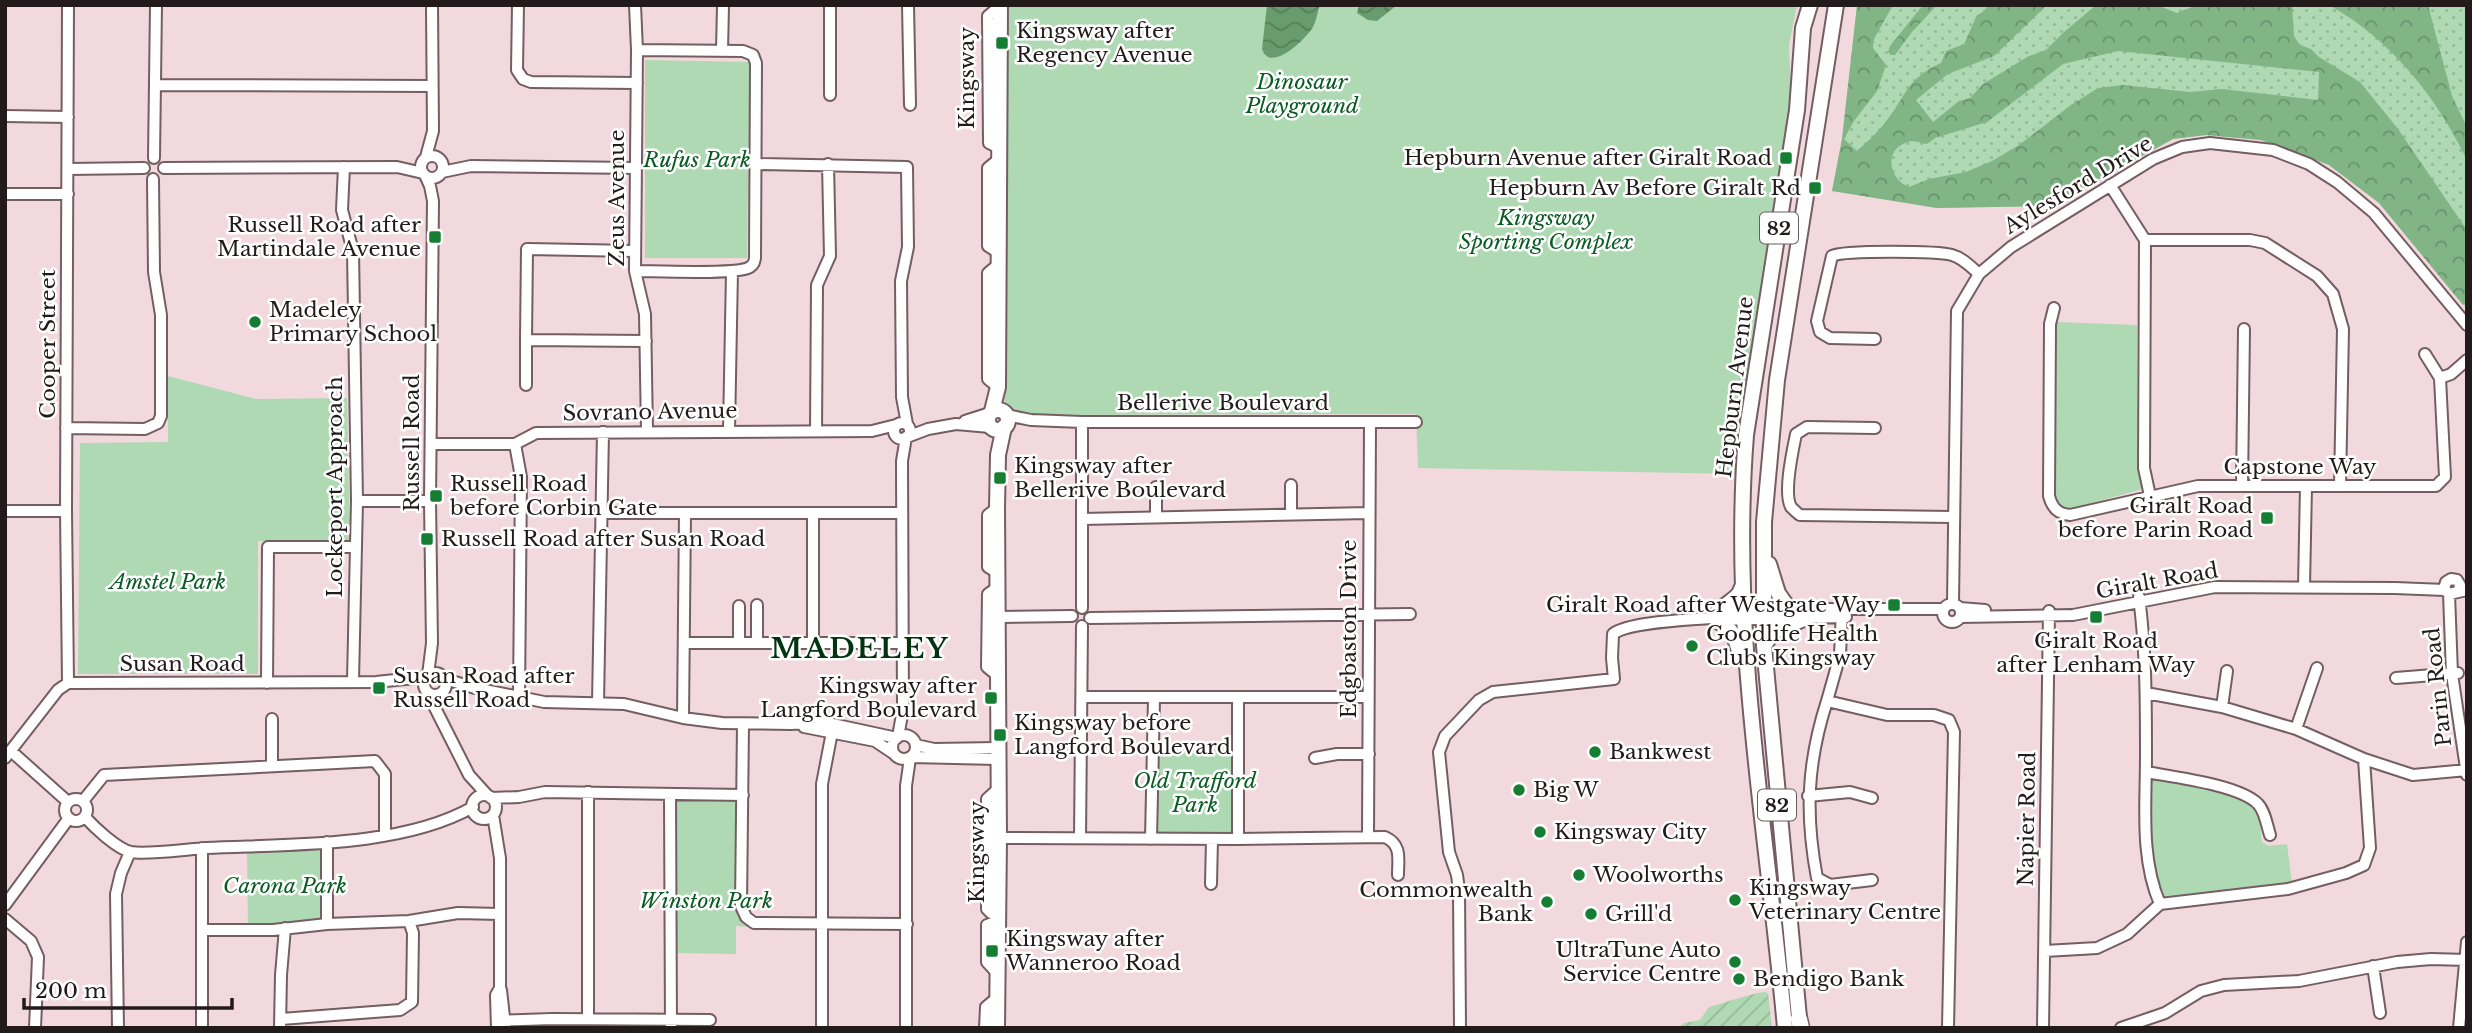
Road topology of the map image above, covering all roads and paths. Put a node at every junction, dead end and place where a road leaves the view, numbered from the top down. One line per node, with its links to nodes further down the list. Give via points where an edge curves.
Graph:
1 (68, 5): 20 (street, Cooper Street)
2 (156, 5): 15 (street)
3 (432, 5): 16 (street, Russell Road)
4 (518, 5): 14 (street, via 517,70 523,79)
5 (635, 5): 12 (street, Zeus Avenue)
6 (723, 5): 13 (street)
7 (830, 5): 17 (street)
8 (908, 5): 18 (street)
9 (1810, 5): 89 (main road, Hepburn Avenue / 82, via 1802,28 1797,110 1746,435)
10 (1836, 5): 87 (main road, Hepburn Avenue / 82, via 1777,380)
11 (1000, 6): 54 (main road, Kingsway)
12 (637, 50): 13 (street); 14 (street, Zeus Avenue)
13 (722, 51): 24 (street, via 746,51 755,60)
14 (637, 83): 31 (street, Zeus Avenue)
15 (155, 85): 16 (street); 22 (street)
16 (432, 86): 21 (street, Russell Road)
17 (830, 95)
18 (910, 106)
19 (5, 116): 20 (street)
20 (68, 117): 32 (street, Cooper Street)
21 (433, 131): 23 (street, Russell Road); 28 (street, Russell Road)
22 (154, 158): 29 (street); 30 (street)
23 (425, 159): 27 (street); 28 (street, via 433,156); 33 (street, via 421,166)
24 (757, 163): 25 (street); 42 (street, via 755,258 748,269)
25 (828, 164): 61 (street, via 907,167); 62 (street, via 830,256 817,285)
26 (344, 167): 27 (street); 30 (street); 73 (street, Lockeport Approach, via 342,209 353,251)
27 (397, 167): 33 (street)
28 (441, 167): 31 (street); 33 (street, via 434,178); 38 (street, Russell Road)
29 (144, 168): 32 (street); 34 (street)
30 (164, 168): 34 (street, via 162,175)
31 (636, 168): 40 (street, Zeus Avenue)
32 (68, 169): 37 (street, Cooper Street)
33 (424, 174): 38 (street, Russell Road)
34 (153, 179): 58 (street, via 161,416 158,424 145,429)
35 (2110, 185): 39 (street); 43 (street, Aylesford Drive, via 2011,247); 45 (street, Aylesford Drive, via 2153,159 2182,147 2210,143 2273,150 2309,164 2374,213)
36 (5, 194): 37 (street)
37 (68, 194): 58 (street, Cooper Street)
38 (433, 201): 65 (street, Russell Road)
39 (2145, 240): 70 (street, via 2265,243 2317,276 2333,294 2343,329); 72 (street, via 2144,468)
40 (635, 251): 41 (street, Zeus Avenue); 48 (street, via 527,249)
41 (635, 271): 42 (street); 49 (street, Zeus Avenue)
42 (732, 271): 60 (street)
43 (1979, 274): 47 (street, via 1950,254 1832,256 1817,321 1820,332 1830,338); 84 (street, Aylesford Drive, via 1956,311)
44 (2054, 308): 72 (street, Capstone Way, via 2050,324 2051,504 2070,515)
45 (2467, 325)
46 (2244, 329): 68 (street)
47 (1875, 339)
48 (526, 340): 49 (street); 53 (street)
49 (646, 341): 64 (street, Zeus Avenue)
50 (2425, 354): 52 (street, Capstone Way)
51 (2467, 360): 52 (street)
52 (2440, 378): 70 (street, Capstone Way, via 2442,483)
53 (526, 385)
54 (998, 420): 55 (street, Bellerive Boulevard); 61 (street, Sovrano Avenue); 88 (main road, Kingsway)
55 (1082, 422): 57 (street, Bellerive Boulevard); 85 (street)
56 (1416, 422): 57 (street, Bellerive Boulevard)
57 (1370, 423): 82 (street, Edgbaston Drive)
58 (66, 428): 75 (street, Cooper Street)
59 (1875, 428): 84 (street, via 1807,427 1796,434 1788,499 1792,508 1800,515)
60 (729, 430): 62 (street, Sovrano Avenue); 64 (street, Sovrano Avenue)
61 (901, 430): 62 (street, Sovrano Avenue); 80 (street)
62 (816, 431)
63 (603, 432): 64 (street, Sovrano Avenue); 66 (street, Sovrano Avenue, via 536,433); 77 (street)
64 (647, 432)
65 (431, 444): 66 (street, Sovrano Avenue); 74 (street, Russell Road)
66 (514, 444): 129 (street, via 521,477)
67 (1291, 485): 81 (street)
68 (2242, 486): 69 (street, Capstone Way); 72 (street, Capstone Way, via 2198,486)
69 (2306, 486): 70 (street, Capstone Way); 90 (street)
70 (2340, 486)
71 (1156, 487): 83 (street)
72 (2150, 496)
73 (357, 501): 74 (street); 86 (street, Lockeport Approach)
74 (430, 501): 109 (street, Russell Road)
75 (66, 511): 76 (street); 125 (street, Cooper Street)
76 (5, 512)
77 (603, 513): 78 (street); 135 (street)
78 (685, 513): 79 (street); 110 (street)
79 (813, 513): 80 (street); 113 (street)
80 (902, 513): 114 (street)
81 (1291, 513): 82 (street); 83 (street)
82 (1369, 513): 100 (street, Edgbaston Drive)
83 (1156, 517): 85 (street)
84 (1953, 517): 97 (street, Aylesford Drive)
85 (1082, 519): 95 (street)
86 (356, 547): 124 (street, Lockeport Approach); 126 (street, via 268,547)
87 (1764, 550): 96 (main road, via 1777,593); 98 (main road, Hepburn Avenue / 82)
88 (998, 580): 105 (main road, Kingsway); 121 (street, Kingsway, via 988,594 987,667)
89 (1743, 581): 103 (main road, Hepburn Avenue / 82); 106 (main road, via 1738,597)
90 (2304, 584): 91 (street, Giralt Road); 92 (street, Giralt Road, via 2212,581)
91 (2456, 588): 119 (street, Parin Road)
92 (2139, 600): 102 (street, Giralt Road, via 2095,612); 128 (street)
93 (757, 605): 112 (street)
94 (738, 606): 111 (street)
95 (1082, 608): 104 (street); 108 (street, via 1088,611)
96 (1788, 609): 98 (street, Giralt Road); 99 (street, Giralt Road)
97 (1952, 611): 99 (street, Giralt Road); 102 (street, Giralt Road)
98 (1763, 613): 103 (street, Giralt Road); 107 (street, Giralt Road); 115 (main road, Hepburn Avenue / 82)
99 (1842, 613): 107 (street, Giralt Road); 134 (street, via 1840,655)
100 (1368, 614): 101 (street); 108 (street); 132 (street, Edgbaston Drive)
101 (1410, 614)
102 (2049, 614): 201 (street, Napier Road)
103 (1743, 615): 106 (street, Giralt Road); 118 (main road, Hepburn Avenue / 82)
104 (1072, 616): 105 (street); 108 (street, via 1076,625)
105 (998, 617): 121 (main road, Kingsway)
106 (1715, 617): 118 (main road, via 1731,630); 220 (street, Giralt Road, via 1617,631 1612,640 1614,679 1493,692 1479,700 1446,736 1439,752 1449,852 1459,890)
107 (1806, 618): 115 (main road, via 1773,632)
108 (1086, 622): 131 (street)
109 (432, 643): 120 (street, Russell Road); 127 (street, Russell Road)
110 (684, 643): 111 (street); 138 (street)
111 (739, 643): 112 (street)
112 (757, 643): 113 (street)
113 (813, 643): 114 (street)
114 (903, 643): 137 (street)
115 (1764, 646): 212 (main road, Hepburn Avenue / 82)
116 (2317, 668): 143 (street)
117 (2227, 671): 136 (street)
118 (1746, 673): 212 (main road, Hepburn Avenue / 82, via 1753,754)
119 (2455, 673): 122 (street); 142 (street, Parin Road); 155 (street, Parin Road)
120 (426, 676): 123 (street, Susan Road); 127 (street, Russell Road, via 423,685); 127 (street, Susan Road, via 436,673)
121 (998, 676): 147 (main road, Kingsway)
122 (2396, 678)
123 (394, 680): 124 (street, Susan Road); 127 (street, Susan Road)
124 (353, 681): 126 (street, Susan Road)
125 (68, 683): 126 (street, Susan Road); 148 (street)
126 (267, 683)
127 (437, 688): 129 (street, via 475,688); 157 (street, via 443,723)
128 (2146, 693): 136 (street); 156 (street)
129 (519, 697): 135 (street)
130 (1238, 697): 132 (street); 133 (street); 182 (street)
131 (1082, 698): 133 (street); 179 (street)
132 (1367, 698): 149 (street, Edgbaston Drive)
133 (1154, 699): 180 (street)
134 (1827, 701): 164 (street, via 1814,745); 221 (street, via 1887,715 1934,715 1949,720 1954,732)
135 (598, 703): 138 (street, via 624,704)
136 (2222, 707): 143 (street)
137 (903, 709): 145 (street); 146 (street)
138 (683, 718): 140 (street)
139 (272, 719): 154 (street)
140 (743, 724): 141 (street); 163 (street)
141 (791, 724): 144 (street); 145 (street, via 823,722)
142 (2467, 725)
143 (2296, 729): 153 (street)
144 (832, 732): 150 (street, via 875,741); 195 (street, via 822,784)
145 (898, 737): 146 (street, via 904,735); 150 (street, via 892,744)
146 (914, 742): 147 (street, via 934,749); 151 (street)
147 (997, 753): 151 (street); 160 (main road, Kingsway)
148 (8, 754): 169 (street)
149 (1369, 754): 152 (street); 177 (street, Edgbaston Drive)
150 (895, 755): 151 (street, via 903,760); 159 (street)
151 (911, 757): 159 (street)
152 (1315, 758)
153 (2364, 759): 155 (street, via 2413,775); 189 (street, via 2370,848 2364,865 2288,890)
154 (272, 765): 168 (street, via 104,775); 175 (street, via 376,761 385,774)
155 (2467, 770): 158 (street, Parin Road)
156 (2146, 772): 176 (street, via 2249,797 2260,806); 189 (street, via 2146,850)
157 (469, 775): 165 (street); 170 (street)
158 (2467, 775)
159 (906, 786): 197 (street)
160 (998, 789): 178 (main road, Kingsway); 192 (street, Kingsway, via 987,799 987,909)
161 (587, 792): 162 (street); 166 (street); 206 (street)
162 (670, 794): 163 (street); 211 (street)
163 (743, 795): 195 (street, via 741,906 746,917 754,923)
164 (1808, 796): 167 (street, via 1850,792); 187 (street, via 1818,878 1830,885)
165 (489, 797): 166 (street); 170 (street, via 480,797); 171 (street, via 495,804)
166 (519, 797): 171 (street)
167 (1872, 798)
168 (83, 801): 169 (street); 172 (street)
169 (68, 802): 174 (street, via 65,811)
170 (473, 805): 171 (street); 173 (street)
171 (487, 816): 173 (street); 191 (street, via 498,841)
172 (85, 817): 174 (street, via 78,821); 185 (street)
173 (452, 817): 175 (street)
174 (69, 818): 190 (street)
175 (385, 835): 183 (street)
176 (2270, 835)
177 (1368, 836): 182 (street); 186 (street, via 1385,837 1398,848)
178 (999, 838): 179 (street); 192 (main road, Kingsway)
179 (1080, 838): 180 (street)
180 (1152, 839): 181 (street)
181 (1212, 839): 182 (street); 188 (street)
182 (1238, 839)
183 (327, 842): 184 (street); 196 (street)
184 (202, 848): 185 (street); 199 (street)
185 (130, 852): 214 (street, via 116,894)
186 (1398, 875)
187 (1872, 880)
188 (1211, 884)
189 (2160, 904): 201 (street, via 2127,934 2097,948)
190 (5, 905)
191 (500, 914): 194 (street, via 458,913); 210 (street)
192 (998, 918): 204 (main road, Kingsway)
193 (5, 919): 213 (street, via 31,941 38,957)
194 (410, 921): 196 (street); 208 (street, via 412,1002 408,1007)
195 (822, 923): 197 (street); 216 (street)
196 (327, 924): 198 (street)
197 (907, 925): 217 (street)
198 (285, 928): 199 (street); 208 (street)
199 (202, 930): 215 (street)
200 (2467, 942): 202 (street)
201 (2045, 951): 222 (street, Napier Road)
202 (2466, 960): 203 (street); 224 (street)
203 (2373, 965): 205 (street); 223 (street, via 2299,981 2224,985)
204 (998, 997): 218 (street, Kingsway, via 986,1007); 219 (main road, Kingsway)
205 (2380, 1013)
206 (588, 1019): 209 (street); 211 (street)
207 (710, 1020): 211 (street)
208 (281, 1023)
209 (552, 1023): 210 (street)
210 (501, 1024)
211 (671, 1024)
212 (1796, 1026)
213 (35, 1028)
214 (118, 1028)
215 (202, 1028)
216 (822, 1028)
217 (906, 1028)
218 (985, 1028)
219 (996, 1028)
220 (1460, 1028)
221 (1948, 1028)
222 (2043, 1028)
223 (2121, 1028)
224 (2459, 1028)

